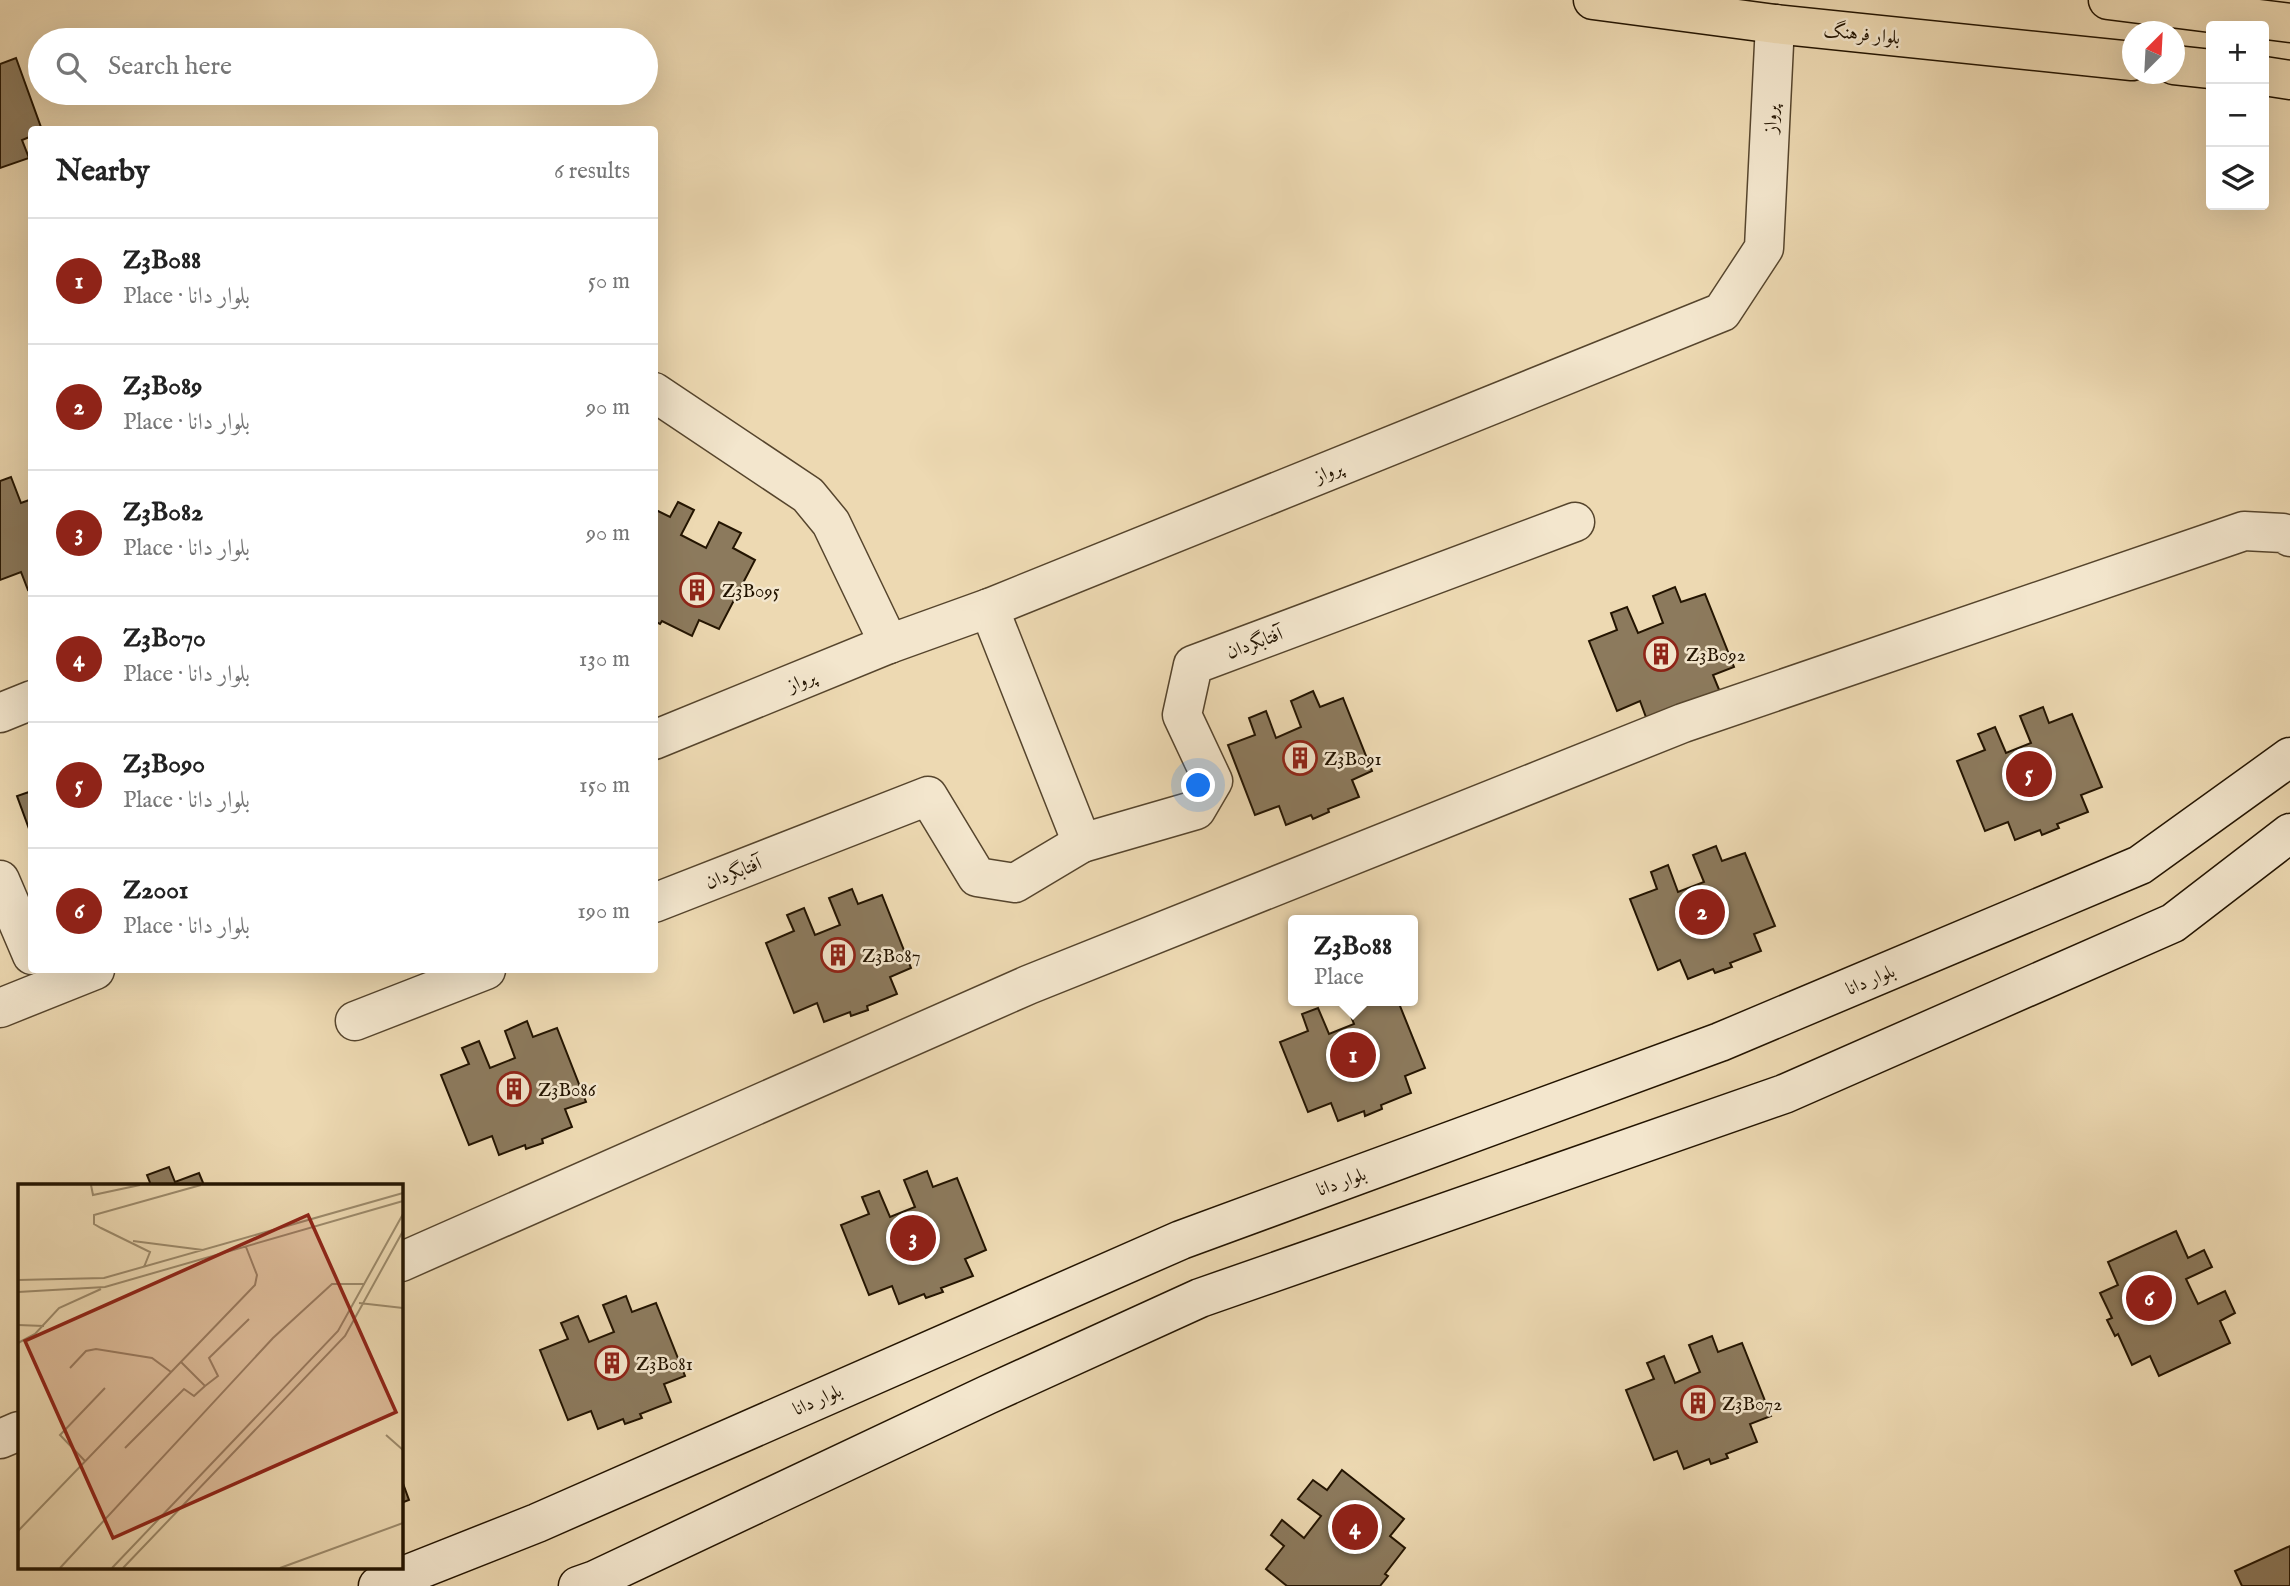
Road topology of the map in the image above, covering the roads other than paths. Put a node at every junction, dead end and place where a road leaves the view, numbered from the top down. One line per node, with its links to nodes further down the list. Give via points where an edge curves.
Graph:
1 (1593, 0): 3 (main road, بلوار فرهنگ)
2 (2108, 0): 4 (main road)
3 (1775, 23): 5 (main road, بلوار فرهنگ); 13 (street, پرواز, via 1764,248 1722,312)
4 (2290, 23)
5 (2122, 60)
6 (2185, 66): 7 (main road)
7 (2206, 68)
8 (2269, 77): 9 (main road)
9 (2290, 80)
10 (658, 395): 14 (street, via 808,495 831,523)
11 (1575, 522): 20 (street, آفتابگردان, via 1193,664 1182,715 1213,781 1196,810)
12 (2290, 537): 29 (street, via 2244,531 1683,723 1028,985)
13 (989, 608): 14 (street, پرواز); 20 (street)
14 (889, 644): 17 (street, پرواز)
15 (28, 702): 16 (street)
16 (0, 713)
17 (658, 738)
18 (2290, 757): 32 (street, بلوار دانا, via 2140,865 1720,1042 1181,1240 537,1523)
19 (2290, 833): 33 (street, via 2173,923 1784,1094 1200,1298)
20 (1082, 843): 22 (street, آفتابگردان, via 1015,883 977,877 928,796)
21 (0, 880): 23 (street)
22 (658, 901)
23 (28, 945)
24 (79, 973): 26 (street)
25 (478, 973): 28 (street)
26 (42, 980): 27 (street)
27 (0, 1008)
28 (355, 1021)
29 (402, 1262)
30 (18, 1431): 31 (street)
31 (0, 1439)
32 (378, 1586)
33 (578, 1586)

